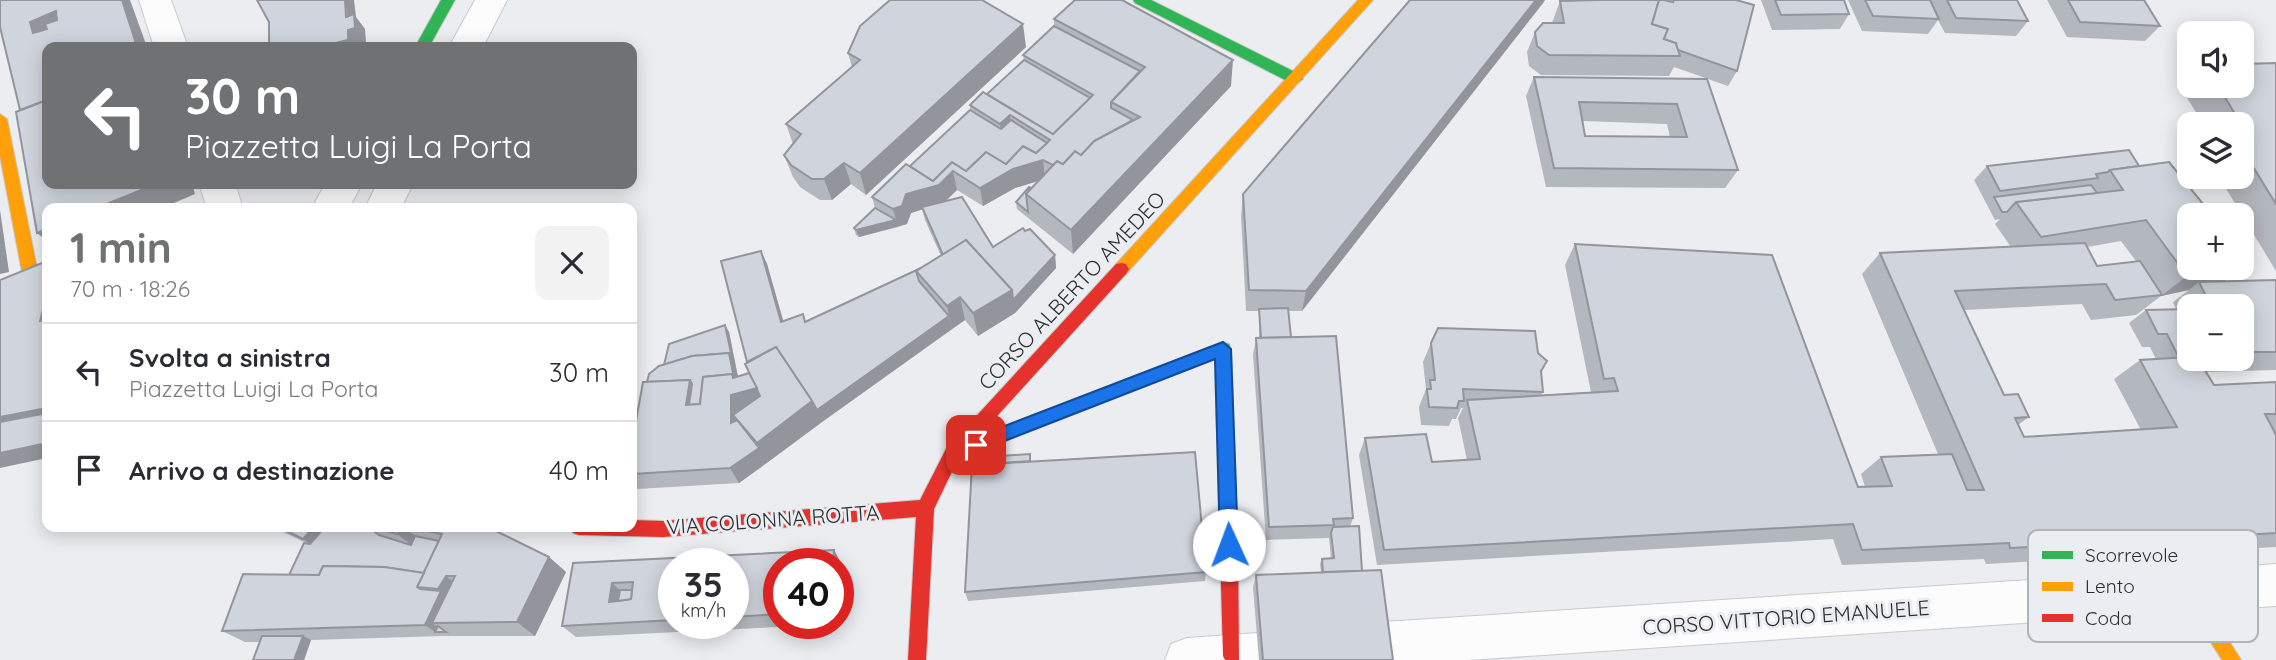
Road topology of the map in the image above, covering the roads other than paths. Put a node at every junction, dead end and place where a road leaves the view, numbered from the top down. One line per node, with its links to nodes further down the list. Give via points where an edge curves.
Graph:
1 (155, 0): 6 (street)
2 (448, 0): 7 (street)
3 (491, 0): 8 (street)
4 (1140, 0): 9 (street)
5 (1366, 0): 9 (street, CORSO ALBERTO AMEDEO)
6 (169, 42)
7 (425, 42)
8 (469, 42)
9 (1296, 79): 12 (street, CORSO ALBERTO AMEDEO)
10 (1, 128): 11 (street)
11 (26, 285)
12 (952, 454): 13 (street, CORSO ALBERTO AMEDEO); 20 (street, via 1223,349)
13 (925, 508): 14 (street, VIA COLONNA ROTTA); 21 (street, CORSO ALBERTO AMEDEO)
14 (637, 528)
15 (2276, 585): 16 (street, CORSO VITTORIO EMANUELE)
16 (2258, 586)
17 (2028, 602): 19 (street, CORSO VITTORIO EMANUELE)
18 (2221, 642): 23 (street)
19 (1384, 644)
20 (1245, 656): 22 (street)
21 (917, 660)
22 (1187, 660)
23 (2232, 660)

